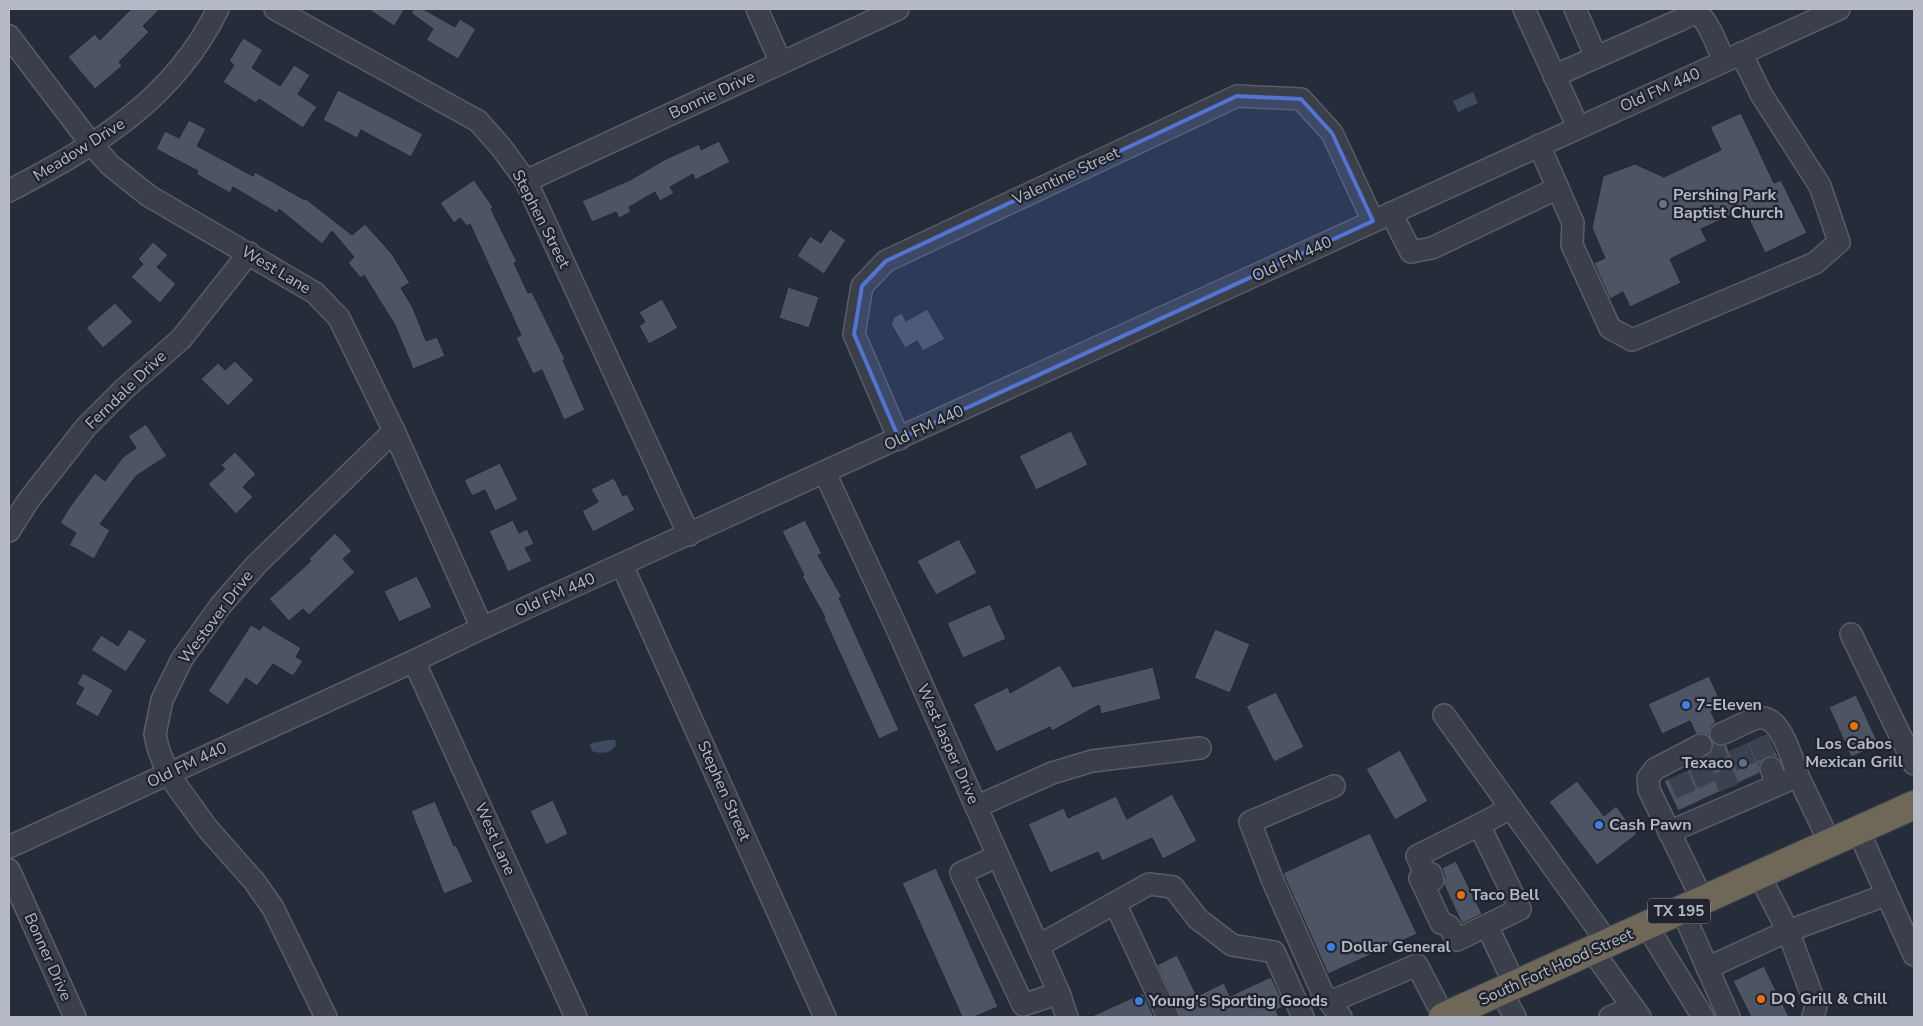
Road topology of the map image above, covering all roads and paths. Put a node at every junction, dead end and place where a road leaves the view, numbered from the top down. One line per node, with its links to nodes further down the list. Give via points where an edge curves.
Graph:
1 (218, 9): 15 (street, Meadow Drive, via 188,60 159,92)
2 (275, 9): 17 (street, Stephen Street, via 478,122)
3 (757, 9): 12 (street)
4 (898, 9): 12 (street, Bonnie Drive)
5 (1524, 9): 13 (street)
6 (1575, 9): 10 (street)
7 (1839, 9): 8 (street, Old FM 440)
8 (1802, 16): 11 (street, Old FM 440)
9 (9, 36): 15 (street, West Lane)
10 (1596, 57): 11 (street, via 1697,14 1702,16); 13 (street)
11 (1733, 57): 14 (street, Old FM 440); 18 (street, via 1761,94 1820,186 1839,242 1816,263 1632,340 1610,328 1572,245 1573,223)
12 (781, 63): 17 (street, Bonnie Drive)
13 (1554, 76): 14 (street)
14 (1578, 127): 16 (street, Old FM 440)
15 (92, 145): 19 (street, Meadow Drive); 21 (street, West Lane, via 110,165 149,196)
16 (1539, 145): 18 (street); 20 (street, Old FM 440)
17 (526, 181): 26 (street, Stephen Street)
18 (1558, 188): 20 (street, Valentine Street, via 1432,248 1411,252)
19 (9, 192)
20 (1382, 217): 23 (street, Old FM 440); 23 (street, Valentine Street, via 1332,133 1301,99 1238,96 886,261 862,286 854,334)
21 (248, 253): 22 (street, West Lane, via 315,293 339,318); 25 (street, Ferndale Drive, via 181,339 86,428 28,501)
22 (394, 431): 28 (street, West Lane); 36 (street, Westover Drive, via 256,566 221,605 182,659 162,700 155,734)
23 (899, 439): 24 (street, Old FM 440)
24 (825, 473): 26 (street, Old FM 440); 40 (street, West Jasper Drive)
25 (9, 531)
26 (689, 535): 27 (street, Old FM 440)
27 (622, 565): 28 (street, Old FM 440); 67 (street, Stephen Street)
28 (482, 628): 30 (street, Old FM 440)
29 (1851, 634): 35 (street)
30 (414, 661): 36 (street, Old FM 440); 66 (street, West Lane)
31 (1444, 715): 41 (street)
32 (1740, 734): 37 (street, via 1758,718 1770,720 1780,730)
33 (1200, 748): 40 (street, via 1092,761 1052,773)
34 (1697, 754): 44 (street, via 1675,768 1655,769 1648,778 1649,790)
35 (1914, 764)
36 (168, 774): 46 (street, Old FM 440); 65 (street, Westover Drive, via 273,908)
37 (1798, 776): 44 (street, via 1774,776 1694,812); 45 (street)
38 (1334, 786): 62 (street, via 1250,822 1322,992)
39 (1914, 805): 43 (highway, South Fort Hood Street / TX 195)
40 (976, 807): 47 (street, West Jasper Drive)
41 (1511, 808): 42 (street); 57 (street)
42 (1479, 825): 53 (street, via 1520,909); 53 (street, via 1417,856 1452,918 1449,926 1457,940)
43 (1858, 830): 45 (highway, South Fort Hood Street / TX 195); 50 (street)
44 (1669, 832): 52 (street)
45 (1830, 843): 49 (highway, South Fort Hood Street / TX 195)
46 (9, 847)
47 (998, 856): 56 (street, West Jasper Drive); 61 (street, via 961,873 1023,1005)
48 (9, 870): 64 (street, Bonner Drive)
49 (1759, 875): 52 (highway, South Fort Hood Street / TX 195); 55 (street)
50 (1886, 895): 55 (street); 58 (street)
51 (1115, 903): 56 (street); 69 (street); 70 (street, via 1149,884 1173,887 1198,919 1232,945 1274,952)
52 (1692, 905): 54 (highway, South Fort Hood Street / TX 195); 59 (street)
53 (1487, 926): 60 (street)
54 (1647, 926): 57 (highway, South Fort Hood Street / TX 195); 74 (street)
55 (1788, 931): 59 (street); 76 (street, via 1816,1006)
56 (1038, 946): 61 (street, West Jasper Drive)
57 (1600, 947): 60 (highway, South Fort Hood Street / TX 195); 63 (street)
58 (1914, 955)
59 (1707, 968): 75 (street)
60 (1508, 988): 71 (highway, South Fort Hood Street / TX 195); 72 (street)
61 (1058, 993): 68 (street, West Jasper Drive)
62 (1336, 1010): 71 (street, via 1418,965)
63 (1637, 1012): 73 (street)
64 (75, 1017)
65 (326, 1017)
66 (576, 1017)
67 (825, 1017)
68 (1067, 1017)
69 (1168, 1017)
70 (1302, 1017)
71 (1444, 1017)
72 (1515, 1017)
73 (1610, 1017)
74 (1703, 1017)
75 (1729, 1017)
76 (1813, 1017)

